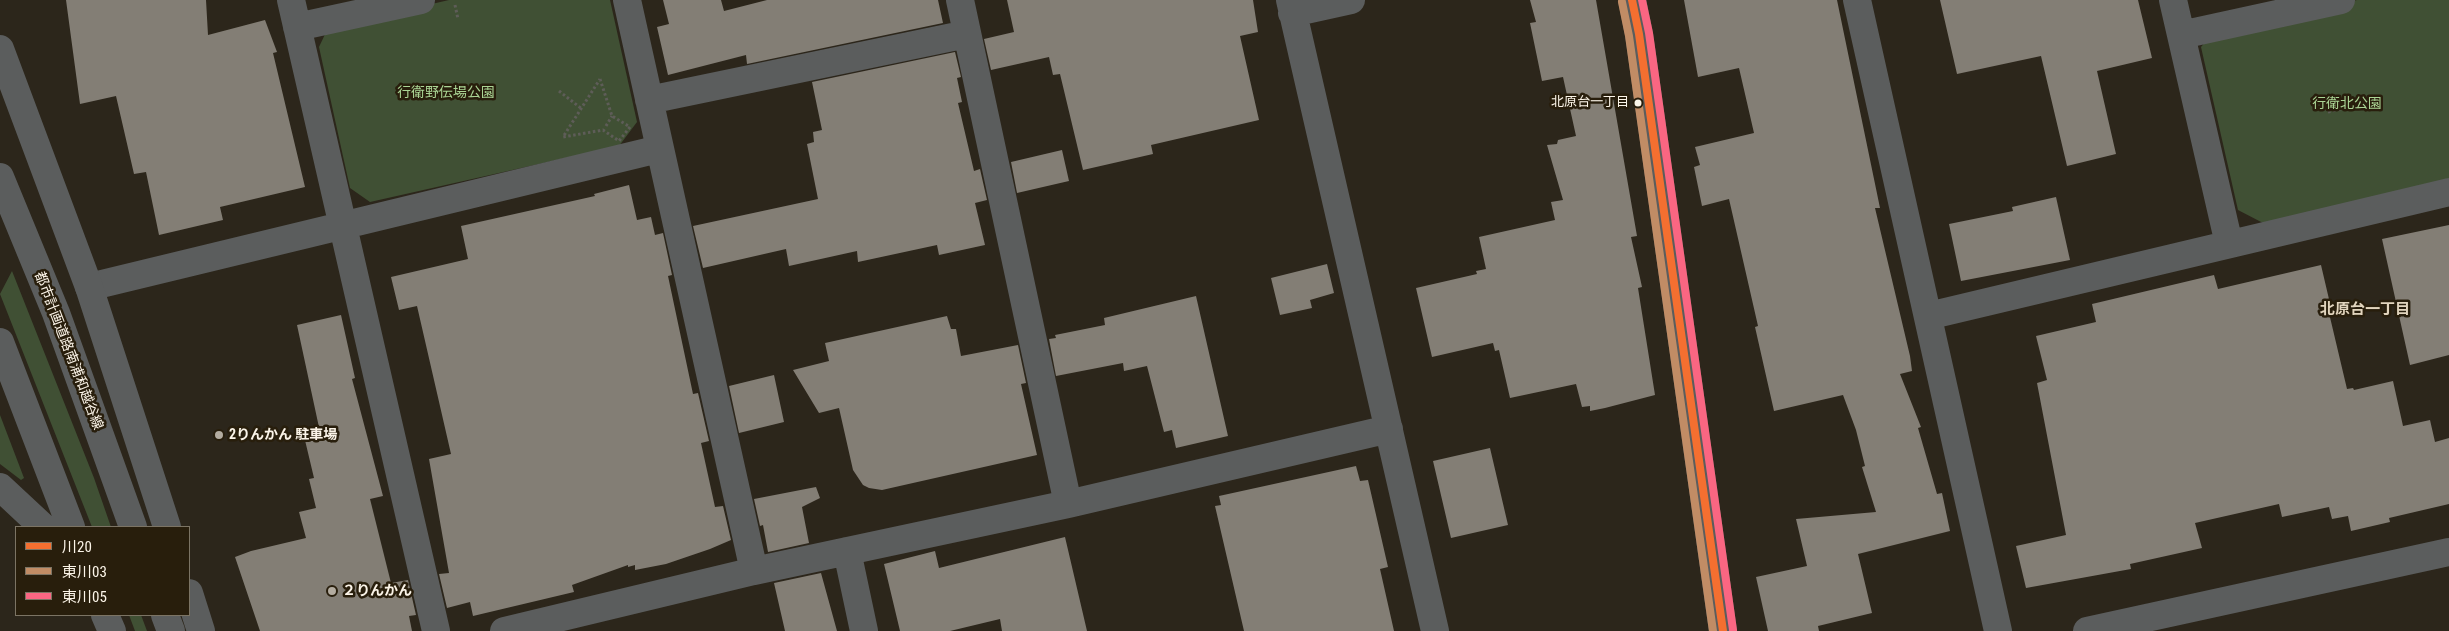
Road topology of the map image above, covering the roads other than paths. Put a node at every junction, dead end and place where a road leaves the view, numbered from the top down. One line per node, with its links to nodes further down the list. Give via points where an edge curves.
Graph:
1 (291, 0): 11 (street)
2 (421, 0): 11 (street)
3 (627, 0): 15 (street)
4 (960, 0): 12 (street)
5 (1351, 0): 10 (street)
6 (1632, 0): 44 (street)
7 (1857, 0): 22 (street)
8 (2173, 0): 13 (street)
9 (2341, 0): 13 (street)
10 (1291, 6): 24 (street)
11 (297, 27): 19 (street)
12 (967, 34): 15 (street); 26 (street)
13 (2181, 35): 20 (street)
14 (0, 49): 21 (street)
15 (649, 100): 16 (street)
16 (659, 149): 19 (street); 33 (street)
17 (0, 177): 29 (street, 都市計画道路南浦和越谷線, via 56,313)
18 (2449, 192): 20 (street)
19 (342, 226): 21 (street); 40 (street)
20 (2229, 244): 22 (street)
21 (89, 287): 30 (street)
22 (1928, 316): 45 (street)
23 (0, 342): 28 (street)
24 (1388, 429): 26 (street); 43 (street)
25 (0, 487): 27 (street)
26 (1068, 504): 31 (street)
27 (42, 526)
28 (72, 526)
29 (133, 526)
30 (167, 526)
31 (848, 551): 33 (street); 42 (street)
32 (2449, 552): 46 (street)
33 (754, 571): 41 (street)
34 (190, 596): 39 (street)
35 (105, 616): 37 (street)
36 (165, 616): 38 (street)
37 (112, 631)
38 (171, 631)
39 (201, 631)
40 (436, 631)
41 (504, 631)
42 (864, 631)
43 (1435, 631)
44 (1723, 631)
45 (1998, 631)
46 (2087, 631)

